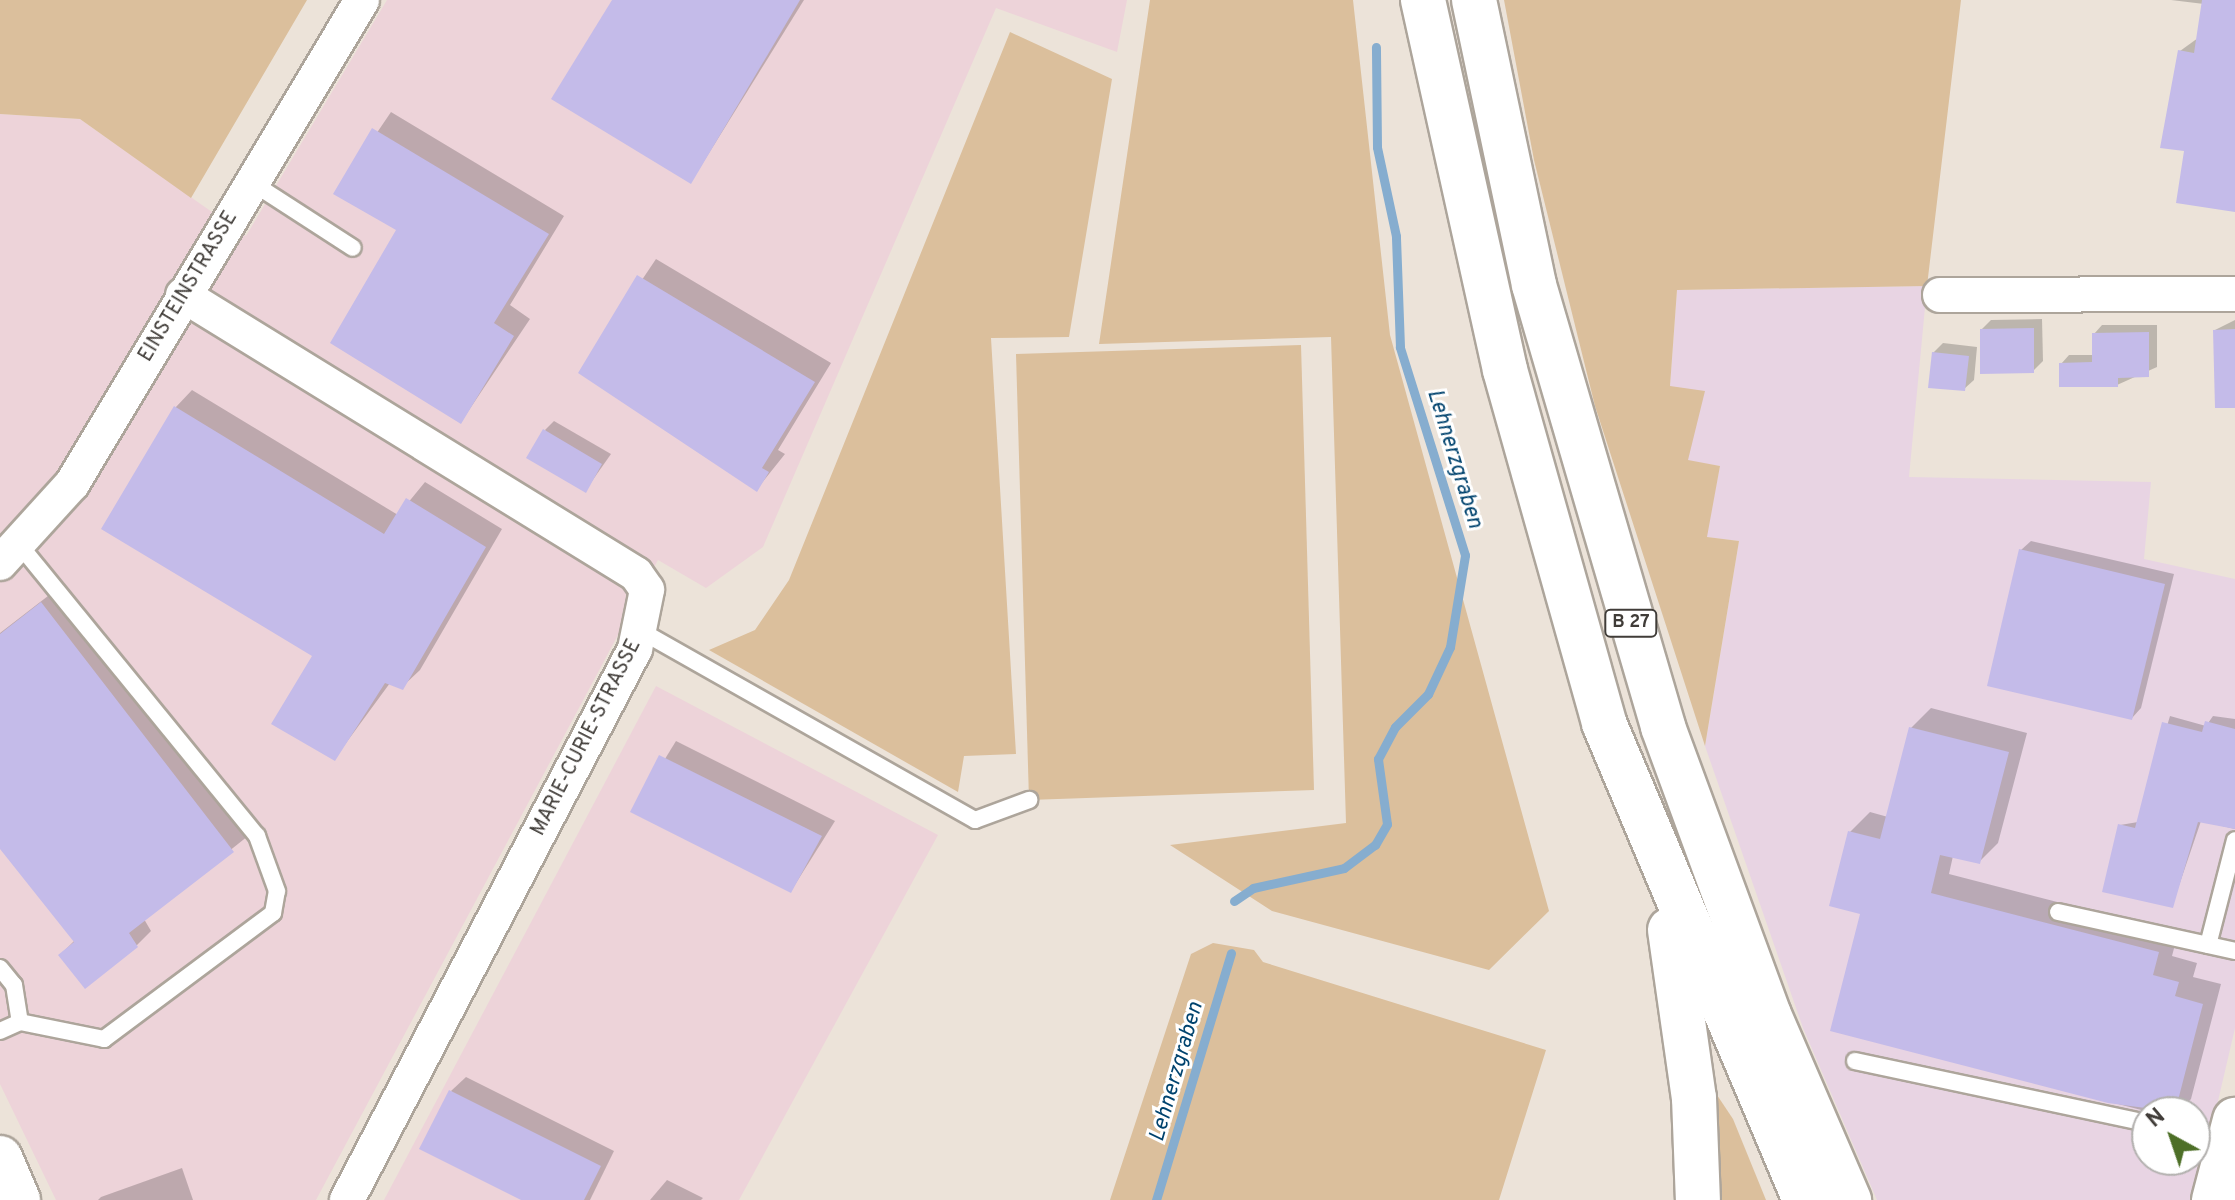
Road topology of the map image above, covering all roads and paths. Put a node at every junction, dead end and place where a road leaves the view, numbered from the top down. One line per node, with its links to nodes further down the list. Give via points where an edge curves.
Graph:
1 (362, 0): 4 (street, EINSTEINSTRASSE)
2 (1476, 13): 28 (main road, B 27, via 1546,330 1663,727 1769,1015)
3 (1426, 18): 13 (main road, B 27, via 1505,370 1604,723)
4 (251, 182): 5 (lane); 7 (street, EINSTEINSTRASSE)
5 (353, 248)
6 (2235, 294): 8 (street)
7 (183, 295): 9 (street, EINSTEINSTRASSE, via 72,484); 10 (street, MARIE-CURIE-STRASSE, via 636,574 647,590)
8 (1940, 295)
9 (9, 553): 18 (lane, via 257,836 277,891 273,913 104,1039)
10 (641, 631): 11 (lane, via 975,820); 25 (street, MARIE-CURIE-STRASSE)
11 (1029, 800)
12 (2235, 840): 15 (lane)
13 (1659, 865): 26 (main road, via 1694,1098); 27 (main road, B 27)
14 (2058, 912): 15 (lane)
15 (2208, 945): 16 (lane)
16 (2235, 951)
17 (0, 968): 18 (lane, via 14,985)
18 (20, 1022): 19 (lane)
19 (0, 1031)
20 (1855, 1061): 21 (lane)
21 (2131, 1120)
22 (2220, 1132): 29 (main road)
23 (0, 1158): 24 (main road)
24 (18, 1200)
25 (347, 1200)
26 (1698, 1200)
27 (1805, 1200)
28 (1849, 1200)
29 (2214, 1200)

